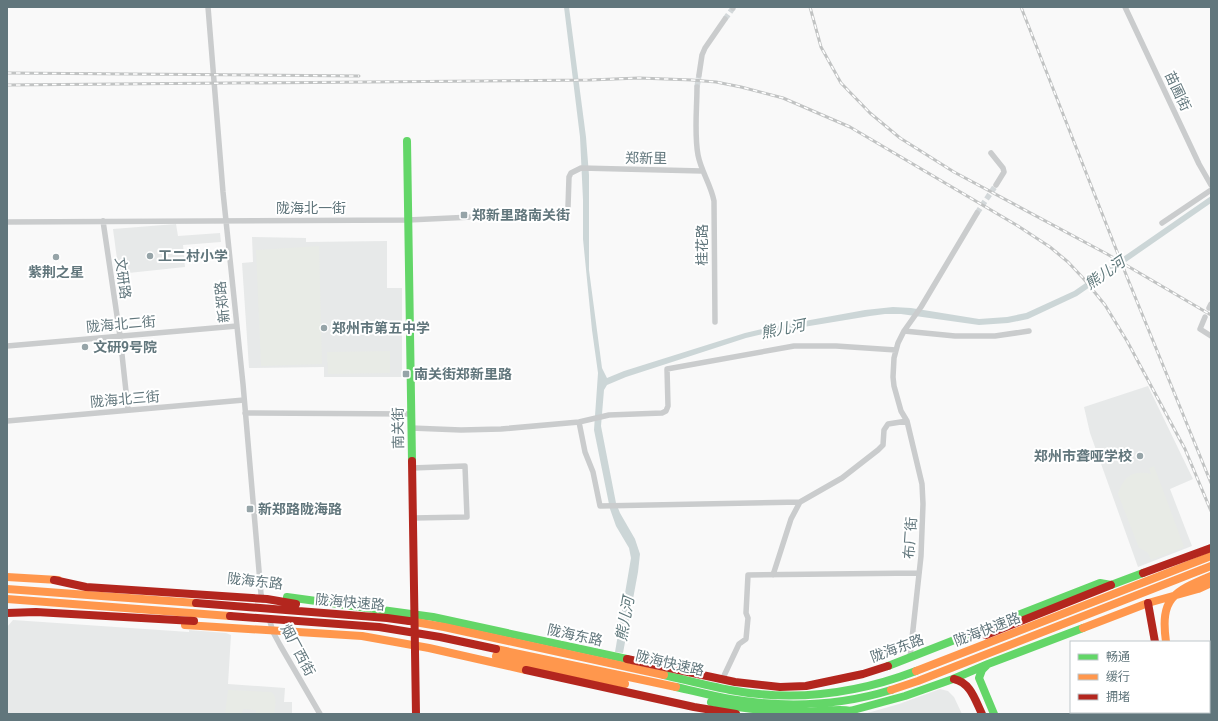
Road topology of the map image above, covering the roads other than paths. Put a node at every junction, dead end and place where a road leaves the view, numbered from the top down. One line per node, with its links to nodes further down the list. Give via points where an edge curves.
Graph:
1 (208, 7): 14 (street, 新郑路)
2 (1125, 7): 10 (street, 苗圃街)
3 (725, 18): 4 (street, via 705,48)
4 (699, 75)
5 (697, 87): 9 (street, 桂花路, via 696,142)
6 (407, 141): 15 (main road, 南关街)
7 (991, 153): 11 (street, via 1004,172)
8 (581, 168): 9 (street, 郑新里); 15 (street, 陇海北一街, via 569,177 568,207 562,212)
9 (702, 171): 20 (street, 桂花路, via 714,201)
10 (1211, 185)
11 (996, 186)
12 (1211, 190): 18 (street)
13 (976, 213): 22 (street, 布厂街)
14 (226, 220): 15 (street, 陇海北一街); 16 (street, 陇海北一街); 21 (street, 新郑路)
15 (408, 220): 31 (main road, 南关街)
16 (103, 221): 17 (street, 陇海北一街); 24 (street, 文研路)
17 (7, 222)
18 (1162, 223)
19 (1205, 318): 25 (street, via 1200,329)
20 (715, 322)
21 (237, 326): 24 (street, 陇海北二街); 28 (street, 新郑路)
22 (904, 331): 23 (street, via 954,336 995,336); 27 (street, 布厂街)
23 (1029, 331)
24 (120, 336): 26 (street, 陇海北二街); 29 (street, 文研路)
25 (1211, 336)
26 (7, 346)
27 (896, 350): 33 (street, 布厂街, via 893,367 894,386 901,411); 34 (street, via 794,346 666,369 666,411 655,414 608,415)
28 (244, 400): 29 (street, 陇海北三街); 30 (street, 新郑路)
29 (128, 410): 32 (street, 陇海北三街)
30 (245, 413): 31 (street); 50 (street, 新郑路)
31 (411, 414): 35 (main road, 南关街)
32 (7, 421)
33 (907, 421): 37 (street, via 888,424 884,430 883,445 878,450 842,478); 42 (street, 布厂街, via 922,484 923,532)
34 (579, 422): 35 (street, via 461,430); 37 (street, via 600,506)
35 (412, 428): 36 (main road, 南关街)
36 (412, 468): 38 (main road, 南关街); 38 (street, via 465,466 467,517)
37 (800, 502): 43 (street, via 790,519)
38 (413, 518): 55 (main road, 南关街)
39 (1211, 548): 48 (main road, 陇海东路)
40 (1211, 556): 66 (main road, 陇海快速路, via 909,674 862,688)
41 (1211, 566): 58 (main road, 陇海快速路, via 918,681 870,696 815,704 730,699)
42 (919, 573): 43 (street); 62 (street, 布厂街)
43 (773, 575): 65 (street, via 748,575 746,639 739,644)
44 (1211, 576): 60 (main road, via 1184,587 1171,598 1163,614)
45 (7, 577): 46 (main road, 陇海东路)
46 (54, 580): 50 (main road, 陇海东路); 54 (main road, via 86,587 267,599)
47 (1211, 583): 52 (main road)
48 (1111, 585): 62 (main road, 陇海东路, via 1100,583); 66 (main road, via 876,678)
49 (7, 589): 54 (main road, 陇海快速路)
50 (261, 594): 55 (main road, 陇海东路); 57 (street, 烟厂西街)
51 (7, 599): 56 (main road, 陇海快速路)
52 (1148, 603): 59 (main road); 63 (main road)
53 (7, 613): 56 (main road, via 36,612 315,628); 57 (main road)
54 (347, 614): 66 (main road, 陇海快速路, via 437,625 731,690 770,695)
55 (415, 614): 61 (main road, 南关街); 65 (main road, 陇海东路)
56 (346, 625): 58 (main road, 陇海快速路)
57 (273, 632): 61 (main road, via 362,636); 69 (street, 烟厂西街)
58 (440, 636): 67 (main road, via 483,653)
59 (1155, 641)
60 (1166, 641)
61 (415, 645): 67 (main road, via 694,707); 70 (main road, 南关街)
62 (910, 657): 65 (main road, 陇海东路, via 863,674 806,686 780,687)
63 (988, 664): 64 (main road); 73 (main road, via 979,678)
64 (953, 679): 68 (main road); 72 (main road, via 962,680 968,686)
65 (722, 680)
66 (820, 694)
67 (737, 711): 68 (main road, via 812,712 842,708)
68 (851, 711): 71 (main road)
69 (320, 714)
70 (416, 714)
71 (833, 714)
72 (982, 714)
73 (994, 714)

